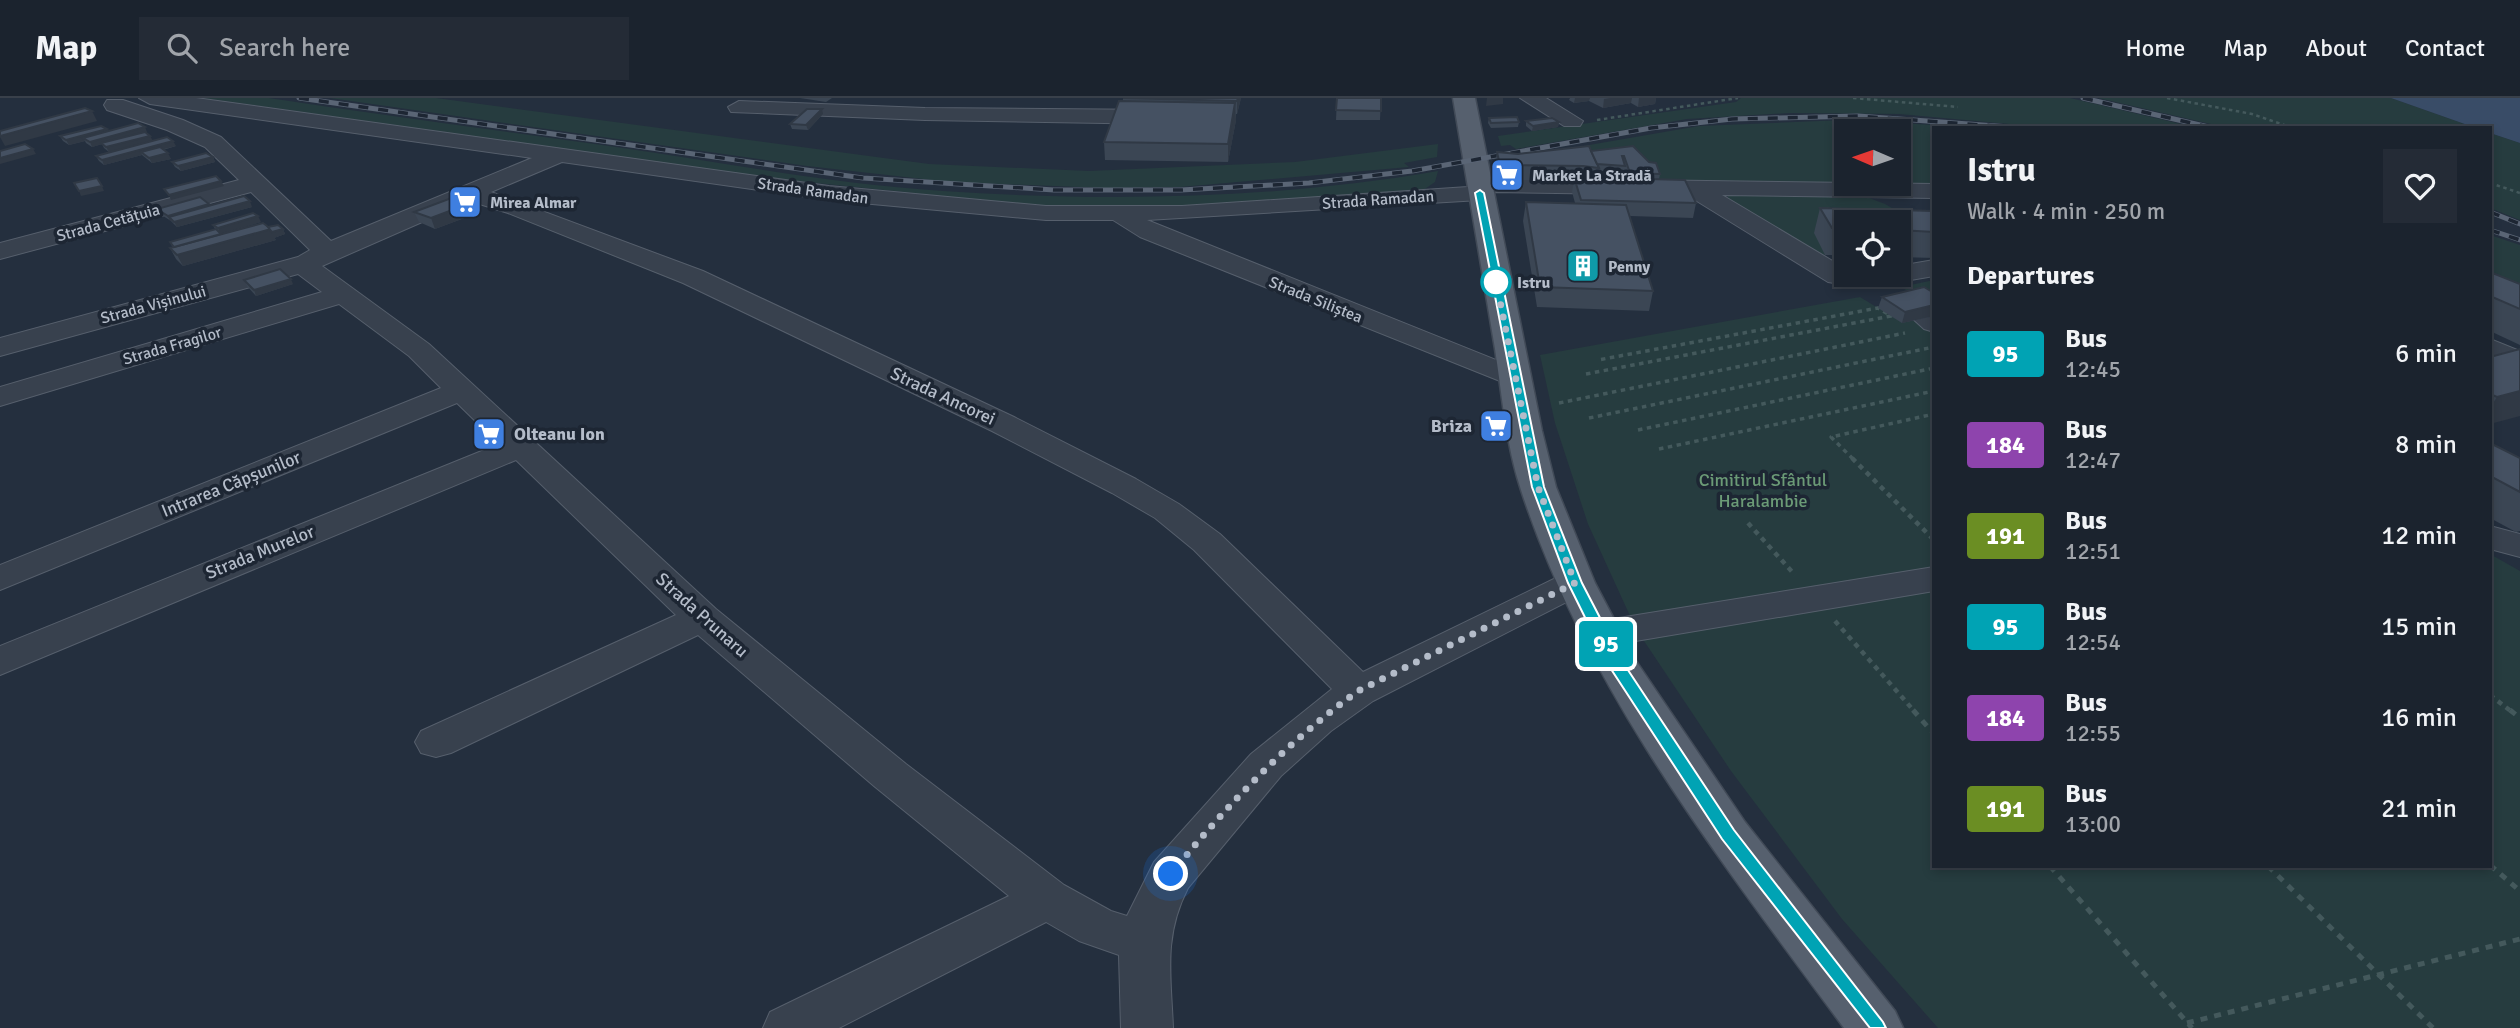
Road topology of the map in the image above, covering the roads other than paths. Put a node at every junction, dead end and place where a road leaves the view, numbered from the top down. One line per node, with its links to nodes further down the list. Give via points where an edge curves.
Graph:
1 (140, 98): 5 (street)
2 (150, 98): 10 (street, Strada Ramadan)
3 (1464, 98): 13 (main road)
4 (1531, 98): 9 (street)
5 (115, 105): 7 (street); 11 (street, via 213,142)
6 (739, 107): 8 (street)
7 (89, 112)
8 (1180, 117)
9 (1572, 121)
10 (562, 154): 17 (street, Strada Vișinului); 19 (street, Strada Ramadan, via 895,201)
11 (256, 183): 21 (street, Strada Cetățuia); 22 (street)
12 (1690, 187): 13 (street, Strada Ramadan); 14 (street, Strada Ramadan); 25 (street)
13 (1479, 189): 19 (street, Strada Ramadan); 32 (main road)
14 (1834, 189)
15 (1911, 191): 16 (street, Strada Ramadan)
16 (1932, 191)
17 (471, 194): 22 (street, Strada Vișinului); 44 (street, Strada Ancorei, via 693,277 1124,486 1207,542)
18 (1888, 196): 20 (street)
19 (1119, 216): 32 (street, Strada Siliștea)
20 (1923, 216)
21 (0, 251)
22 (317, 257): 27 (street, Strada Prunaru, via 314,274); 29 (street, Strada Vișinului)
23 (1932, 268): 24 (street)
24 (1911, 272)
25 (1834, 274)
26 (1874, 287): 28 (street)
27 (344, 294): 33 (street, Strada Prunaru, via 419,350); 34 (street, Strada Fragilor)
28 (1917, 319)
29 (0, 347)
30 (2492, 349): 31 (street)
31 (2520, 362)
32 (1515, 378): 40 (main road, via 1538,487)
33 (463, 390): 35 (street, Strada Prunaru); 38 (street, Intrarea Căpșunilor)
34 (0, 397)
35 (522, 446): 41 (street, Strada Prunaru); 43 (street, Strada Murelor)
36 (2492, 538): 37 (street)
37 (2520, 546)
38 (0, 578)
39 (1932, 579): 42 (street)
40 (1575, 583): 42 (main road); 44 (street)
41 (702, 618): 45 (street); 46 (street, Strada Prunaru)
42 (1600, 634): 50 (main road, via 1728,835)
43 (0, 662)
44 (1358, 691): 47 (street, via 1266,765 1209,828 1171,874 1153,909)
45 (436, 742)
46 (1047, 899): 47 (street, Strada Prunaru, via 1096,927); 48 (street)
47 (1144, 942): 49 (street)
48 (789, 1028)
49 (1147, 1028)
50 (1877, 1028)

